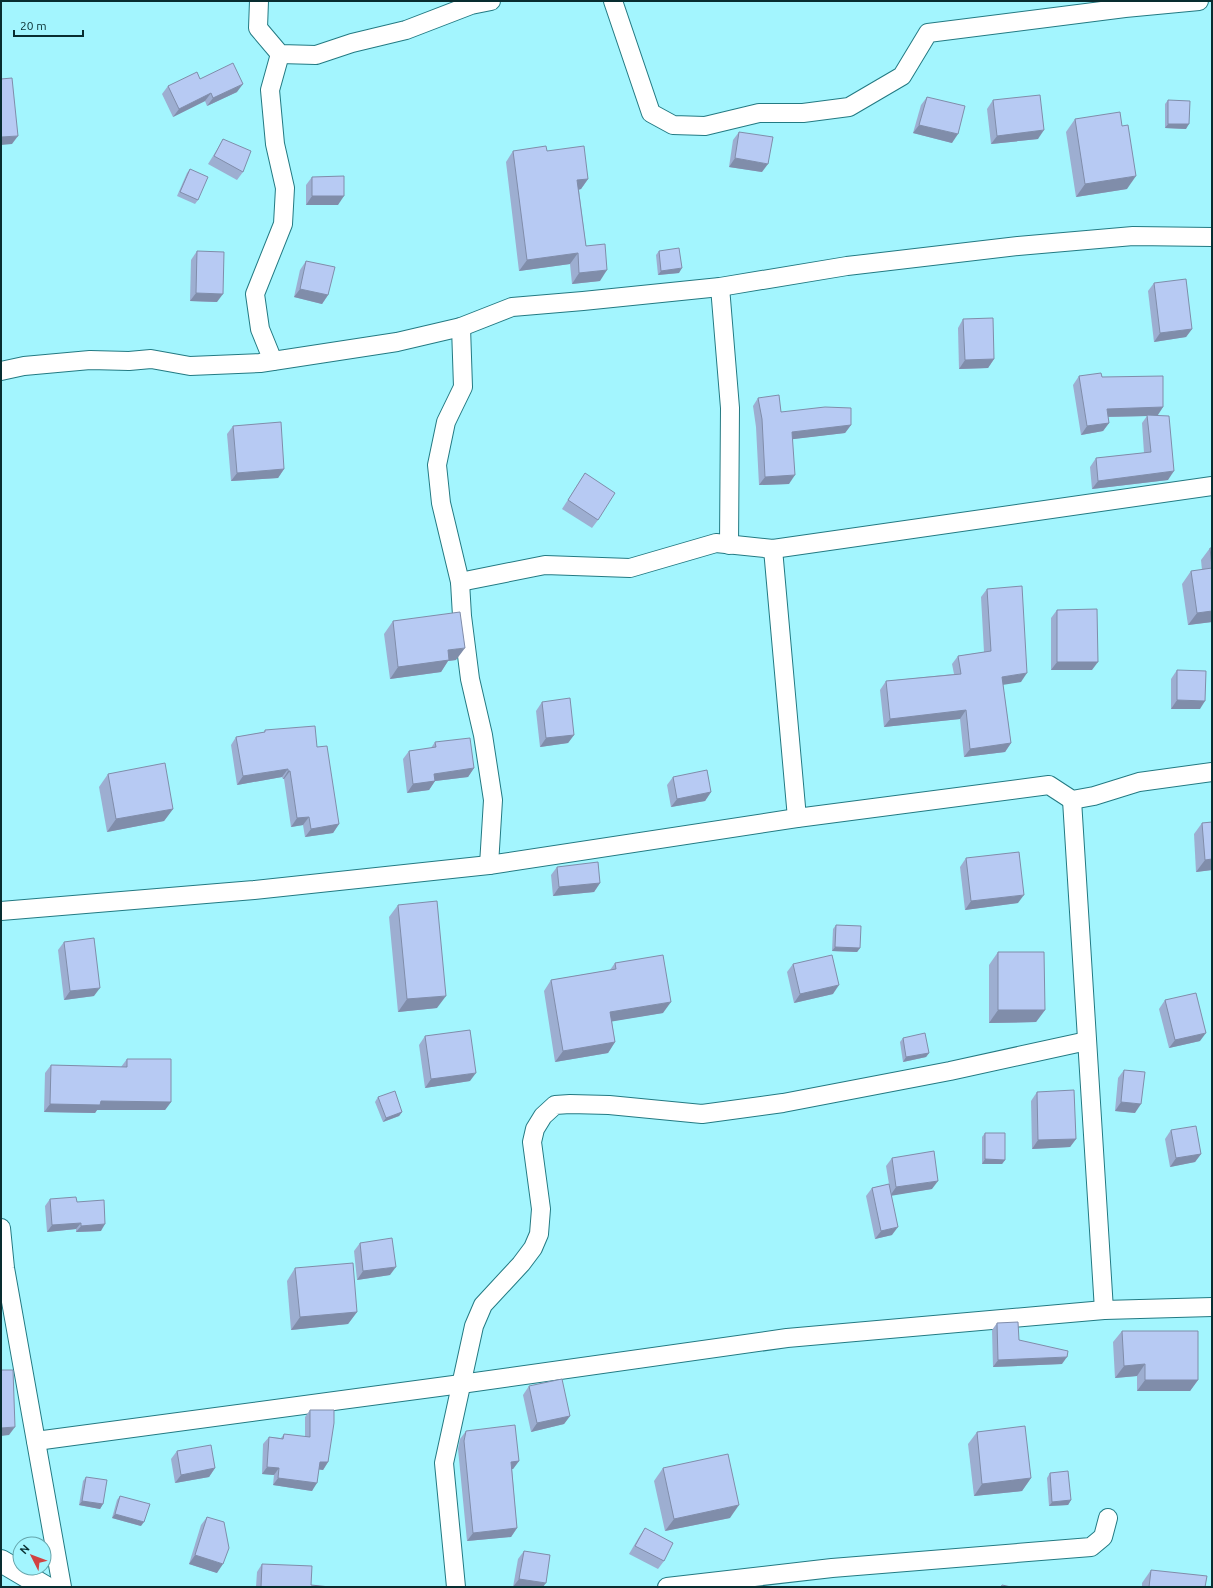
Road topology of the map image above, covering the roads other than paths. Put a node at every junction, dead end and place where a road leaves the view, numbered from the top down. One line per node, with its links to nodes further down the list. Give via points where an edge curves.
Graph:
1 (259, 1): 6 (street, via 258,28)
2 (491, 1): 5 (street)
3 (613, 1): 4 (street, via 651,113 674,125 705,126 759,113 803,113 849,107 902,76 928,33)
4 (1199, 1)
5 (442, 9): 6 (street, via 406,30 316,55)
6 (280, 54): 10 (street, via 270,90 275,144 285,188 284,224 255,294 260,329)
7 (1212, 237): 8 (street, via 1133,236 1018,246 847,266)
8 (720, 287): 9 (street, via 512,307); 13 (street, via 730,408)
9 (461, 327): 10 (street, via 397,342); 15 (street, via 463,387 446,422 437,465 442,503)
10 (273, 361): 11 (street, via 190,366 151,359 90,360 24,366)
11 (1, 371)
12 (1212, 486): 14 (street)
13 (729, 544): 14 (street); 15 (street, via 716,543 630,568 544,565)
14 (773, 549): 18 (street)
15 (460, 582): 19 (street, via 470,679 483,734 493,800)
16 (1212, 772): 17 (street, via 1139,782)
17 (1072, 800): 18 (street, via 1049,785); 21 (street)
18 (797, 818): 19 (street)
19 (489, 865): 20 (street, via 254,890)
20 (1, 911)
21 (1087, 1041): 24 (street); 25 (street, via 783,1103 702,1114 609,1106 555,1106 543,1116 535,1129 532,1142 541,1209 539,1234 533,1248 521,1264 483,1305 474,1326)
22 (1, 1228): 26 (street, via 5,1268)
23 (1212, 1307): 24 (street)
24 (1104, 1310): 25 (street, via 787,1338)
25 (461, 1384): 26 (street); 31 (street, via 444,1463)
26 (36, 1441): 30 (street)
27 (1108, 1518): 32 (street, via 1103,1537 1091,1547 832,1568)
28 (1, 1561): 29 (main road)
29 (45, 1587)
30 (62, 1587)
31 (456, 1587)
32 (667, 1587)

